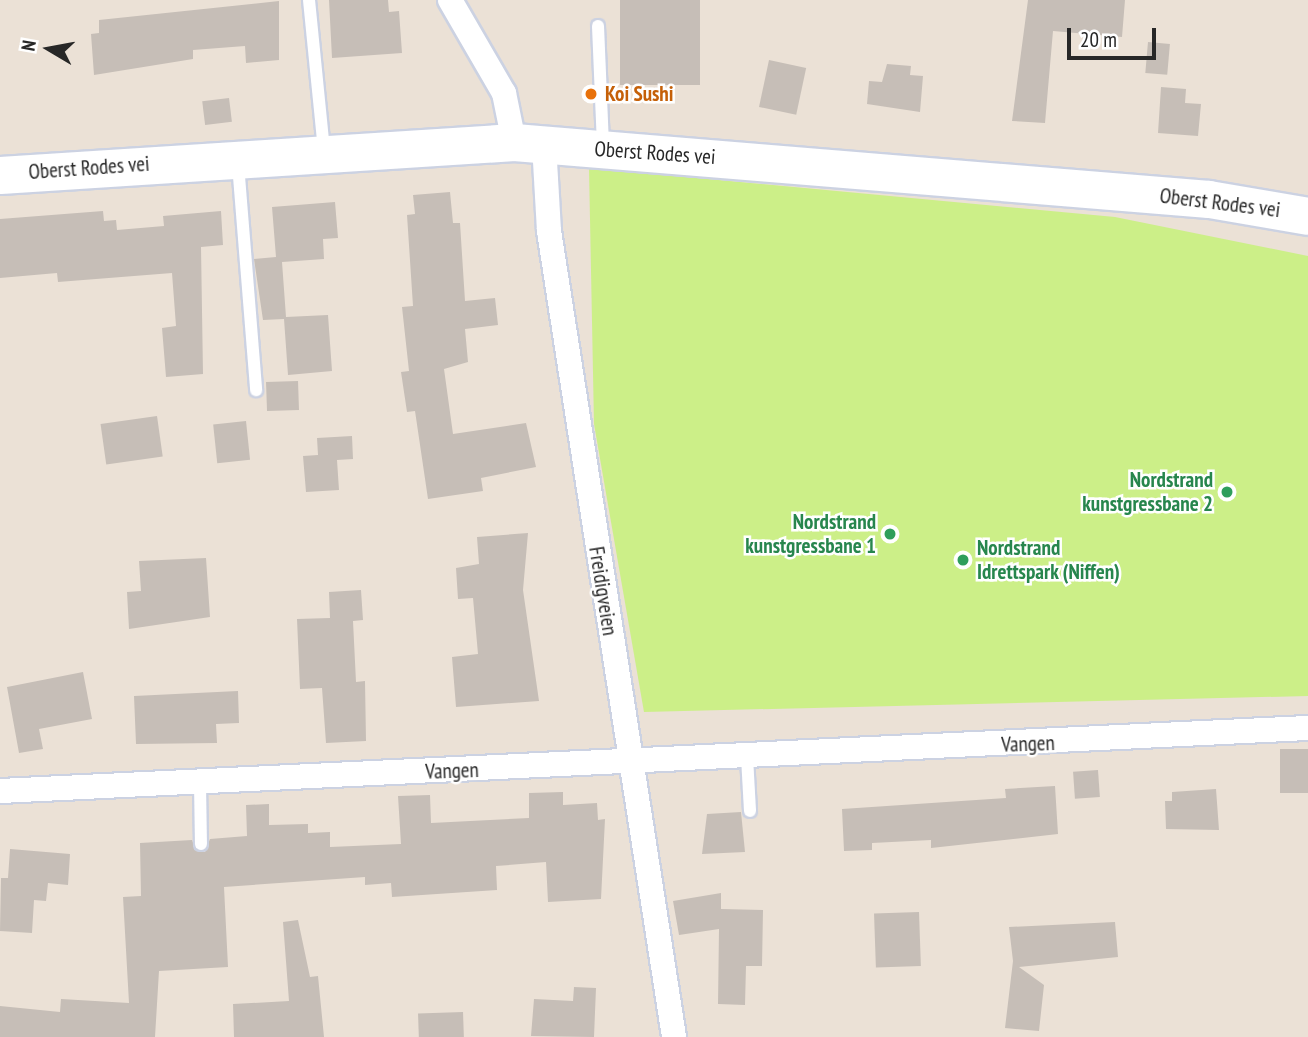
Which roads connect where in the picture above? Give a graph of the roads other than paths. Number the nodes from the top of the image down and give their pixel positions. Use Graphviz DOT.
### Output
graph roads {
  1 [pos="309,0"];
  2 [pos="450,0"];
  3 [pos="598,26"];
  4 [pos="529,143"];
  5 [pos="324,149"];
  6 [pos="603,149"];
  7 [pos="237,156"];
  8 [pos="0,175"];
  9 [pos="1308,216"];
  10 [pos="256,390"];
  11 [pos="1308,728"];
  12 [pos="747,757"];
  13 [pos="629,763"];
  14 [pos="200,783"];
  15 [pos="0,792"];
  16 [pos="750,811"];
  17 [pos="201,844"];
  18 [pos="674,1037"];
  1 -- 5 [label="lane"];
  2 -- 4 [label="street, Freidigveien"];
  3 -- 6 [label="lane"];
  4 -- 5 [label="street, Oberst Rodes vei"];
  4 -- 6 [label="street, Oberst Rodes vei"];
  4 -- 13 [label="street, Freidigveien"];
  5 -- 7 [label="street, Oberst Rodes vei"];
  6 -- 9 [label="street, Oberst Rodes vei"];
  7 -- 8 [label="street, Oberst Rodes vei"];
  7 -- 10 [label="lane"];
  11 -- 12 [label="street, Vangen"];
  12 -- 13 [label="street, Vangen"];
  12 -- 16 [label="lane"];
  13 -- 14 [label="street, Vangen"];
  13 -- 18 [label="street, Freidigveien"];
  14 -- 15 [label="street, Vangen"];
  14 -- 17 [label="lane"];
}
